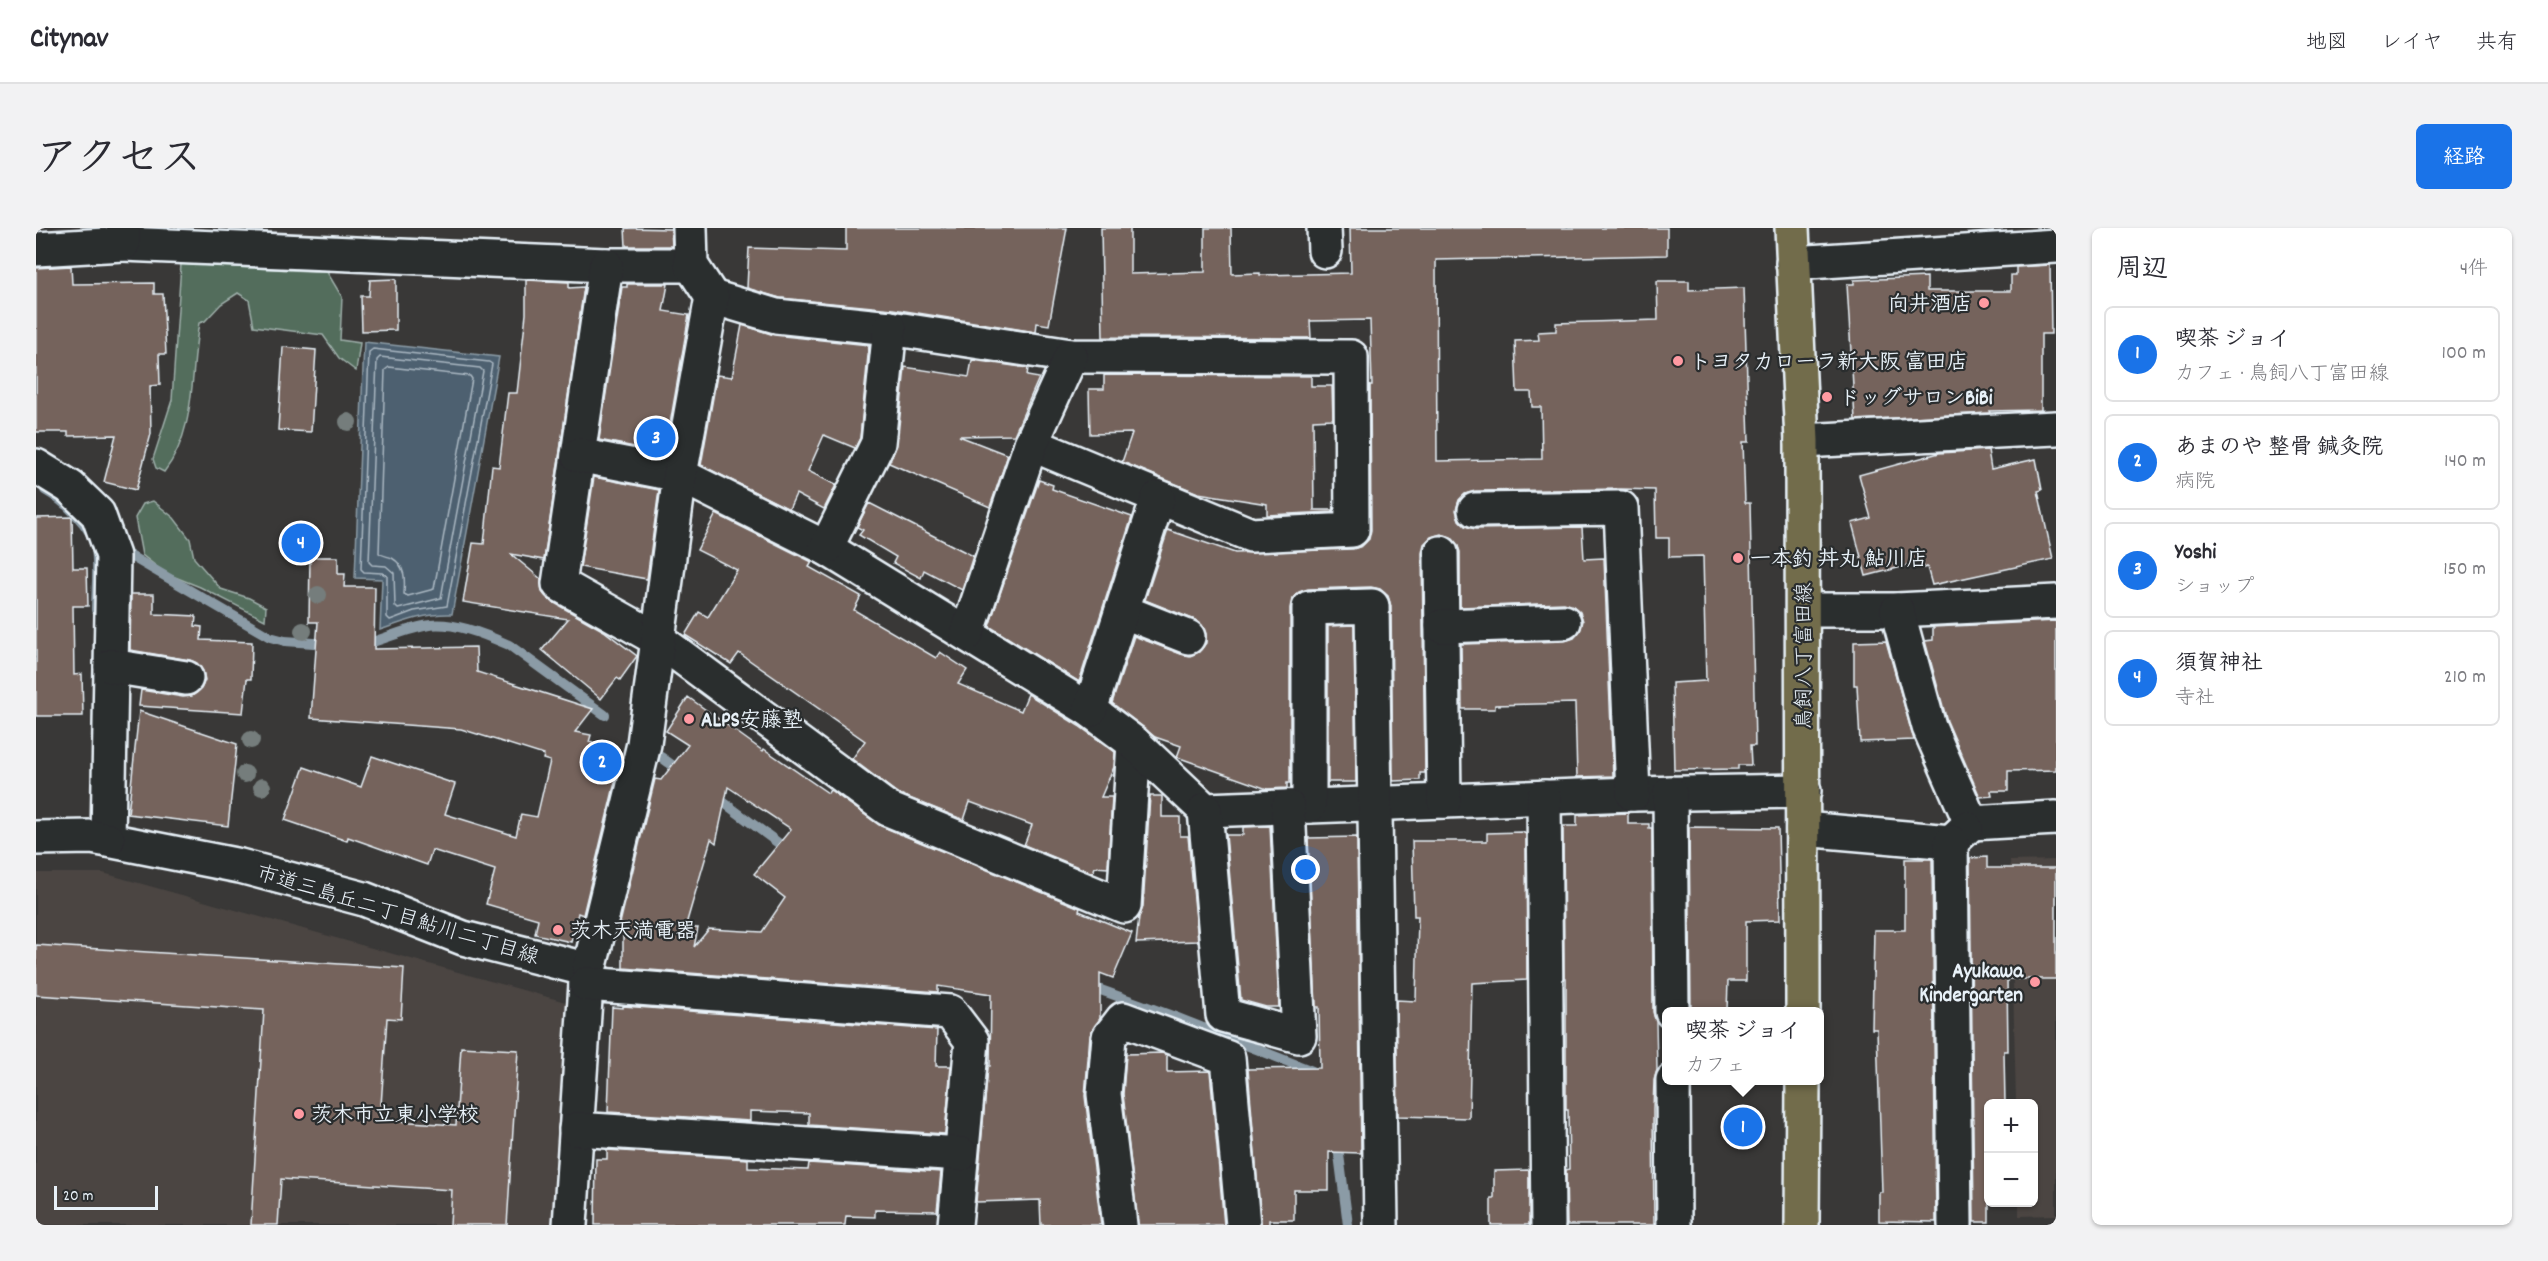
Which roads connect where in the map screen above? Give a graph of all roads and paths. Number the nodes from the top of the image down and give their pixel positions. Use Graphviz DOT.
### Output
graph roads {
  1 [pos="690,228"];
  2 [pos="1792,228"];
  3 [pos="123,236"];
  4 [pos="2017,238"];
  5 [pos="2056,246"];
  6 [pos="36,249"];
  7 [pos="1793,263"];
  8 [pos="606,265"];
  9 [pos="691,266"];
  10 [pos="712,297"];
  11 [pos="890,328"];
  12 [pos="1071,356"];
  13 [pos="2056,428"];
  14 [pos="1802,441"];
  15 [pos="1031,444"];
  16 [pos="578,455"];
  17 [pos="36,465"];
  18 [pos="680,474"];
  19 [pos="1158,498"];
  20 [pos="1475,510"];
  21 [pos="826,548"];
  22 [pos="1441,553"];
  23 [pos="2056,602"];
  24 [pos="1803,610"];
  25 [pos="1897,610"];
  26 [pos="1122,611"];
  27 [pos="1564,622"];
  28 [pos="1442,626"];
  29 [pos="967,634"];
  30 [pos="1188,637"];
  31 [pos="659,640"];
  32 [pos="111,666"];
  33 [pos="186,678"];
  34 [pos="1090,711"];
  35 [pos="1134,743"];
  36 [pos="1804,791"];
  37 [pos="1671,793"];
  38 [pos="1633,794"];
  39 [pos="1544,797"];
  40 [pos="1444,801"];
  41 [pos="1376,804"];
  42 [pos="1298,806"];
  43 [pos="1205,810"];
  44 [pos="2056,818"];
  45 [pos="1803,829"];
  46 [pos="1961,832"];
  47 [pos="36,838"];
  48 [pos="108,840"];
  49 [pos="587,977"];
  50 [pos="1672,1007"];
  51 [pos="1803,1007"];
  52 [pos="1673,1085"];
  53 [pos="1803,1085"];
  54 [pos="576,1129"];
  55 [pos="961,1154"];
  56 [pos="570,1225"];
  57 [pos="954,1225"];
  58 [pos="1120,1225"];
  59 [pos="1243,1225"];
  60 [pos="1381,1225"];
  61 [pos="1548,1225"];
  62 [pos="1674,1225"];
  63 [pos="1802,1225"];
  64 [pos="1955,1225"];
  1 -- 9 [label="street"];
  2 -- 7 [label="main road, 鳥飼八丁富田線"];
  3 -- 6 [label="street"];
  3 -- 8 [label="street"];
  4 -- 5 [label="street"];
  4 -- 7 [label="street"];
  7 -- 14 [label="main road, 鳥飼八丁富田線"];
  8 -- 9 [label="street"];
  8 -- 16 [label="street"];
  9 -- 10 [label="street"];
  10 -- 11 [label="street"];
  10 -- 18 [label="street"];
  11 -- 12 [label="street"];
  11 -- 21 [label="street"];
  12 -- 15 [label="street"];
  12 -- 19 [label="street"];
  13 -- 14 [label="street"];
  14 -- 24 [label="main road, 鳥飼八丁富田線"];
  15 -- 19 [label="street"];
  15 -- 29 [label="street"];
  16 -- 18 [label="street"];
  16 -- 31 [label="street"];
  17 -- 32 [label="street"];
  18 -- 21 [label="street"];
  18 -- 31 [label="street"];
  19 -- 26 [label="street"];
  20 -- 38 [label="street"];
  21 -- 29 [label="street"];
  22 -- 28 [label="street"];
  23 -- 25 [label="street"];
  24 -- 25 [label="street"];
  24 -- 36 [label="main road, 鳥飼八丁富田線"];
  25 -- 46 [label="street"];
  26 -- 30 [label="street"];
  26 -- 34 [label="street"];
  27 -- 28 [label="street"];
  28 -- 40 [label="street"];
  29 -- 34 [label="street"];
  31 -- 35 [label="street"];
  31 -- 49 [label="street"];
  32 -- 33 [label="street"];
  32 -- 48 [label="street"];
  34 -- 35 [label="street"];
  35 -- 43 [label="street"];
  36 -- 37 [label="street"];
  36 -- 45 [label="main road, 鳥飼八丁富田線"];
  37 -- 38 [label="street"];
  37 -- 50 [label="street"];
  38 -- 39 [label="street"];
  39 -- 40 [label="street"];
  39 -- 61 [label="street"];
  40 -- 41 [label="street"];
  41 -- 42 [label="street"];
  41 -- 42 [label="street"];
  41 -- 60 [label="street"];
  42 -- 43 [label="street"];
  42 -- 43 [label="street"];
  44 -- 46 [label="street"];
  45 -- 46 [label="street"];
  45 -- 51 [label="main road, 鳥飼八丁富田線"];
  46 -- 64 [label="street"];
  47 -- 48 [label="street, 市道三島丘二丁目鮎川二丁目線"];
  48 -- 49 [label="street, 市道三島丘二丁目鮎川二丁目線"];
  49 -- 54 [label="street"];
  49 -- 55 [label="street, 市道三島丘二丁目鮎川二丁目線"];
  52 -- 62 [label="street"];
  53 -- 63 [label="main road"];
  54 -- 55 [label="street"];
  54 -- 56 [label="street"];
  55 -- 57 [label="street, 市道三島丘二丁目鮎川二丁目線"];
  58 -- 59 [label="street"];
}
